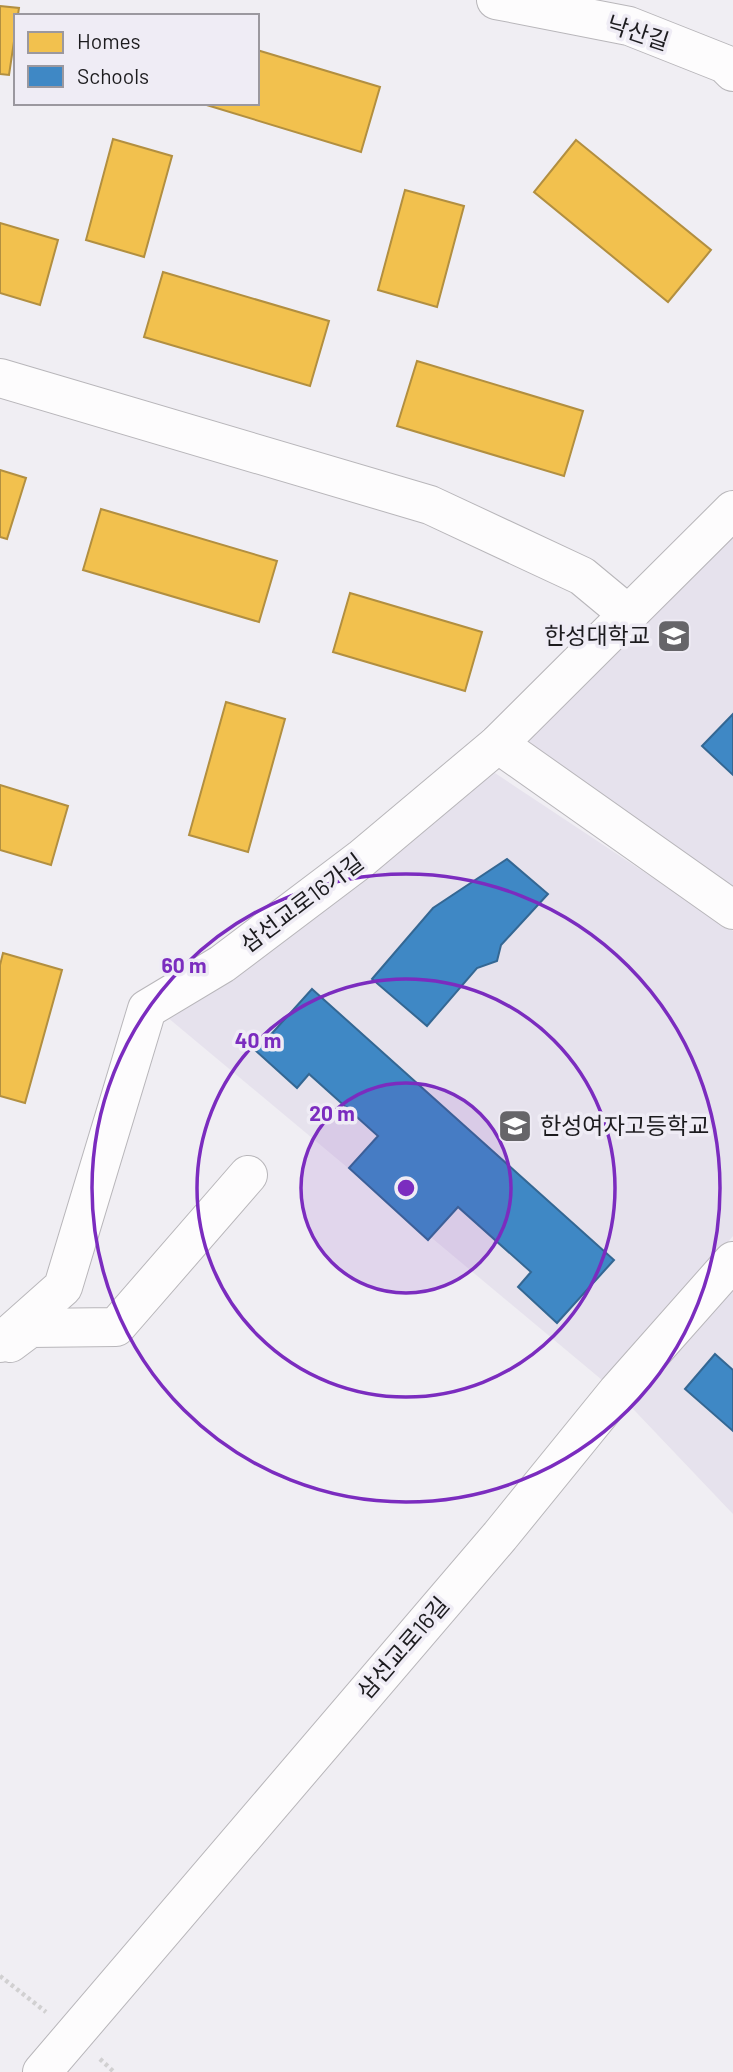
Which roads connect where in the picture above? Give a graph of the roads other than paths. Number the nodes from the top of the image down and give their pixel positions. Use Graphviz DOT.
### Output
graph roads {
  1 [pos="496,0"];
  2 [pos="733,72"];
  3 [pos="0,378"];
  4 [pos="733,510"];
  5 [pos="629,615"];
  6 [pos="498,744"];
  7 [pos="733,910"];
  8 [pos="248,1175"];
  9 [pos="733,1261"];
  10 [pos="63,1287"];
  11 [pos="116,1327"];
  12 [pos="0,1343"];
  13 [pos="0,1350"];
  14 [pos="42,2072"];
  1 -- 2 [label="street, 낙산길"];
  3 -- 5 [label="street"];
  4 -- 5 [label="street, 삼선교로16가길"];
  5 -- 6 [label="street, 삼선교로16가길"];
  6 -- 7 [label="street"];
  6 -- 10 [label="street, 삼선교로16가길"];
  8 -- 11 [label="street"];
  9 -- 14 [label="street, 삼선교로16길"];
  10 -- 11 [label="street"];
  10 -- 12 [label="street"];
  11 -- 13 [label="street"];
}
